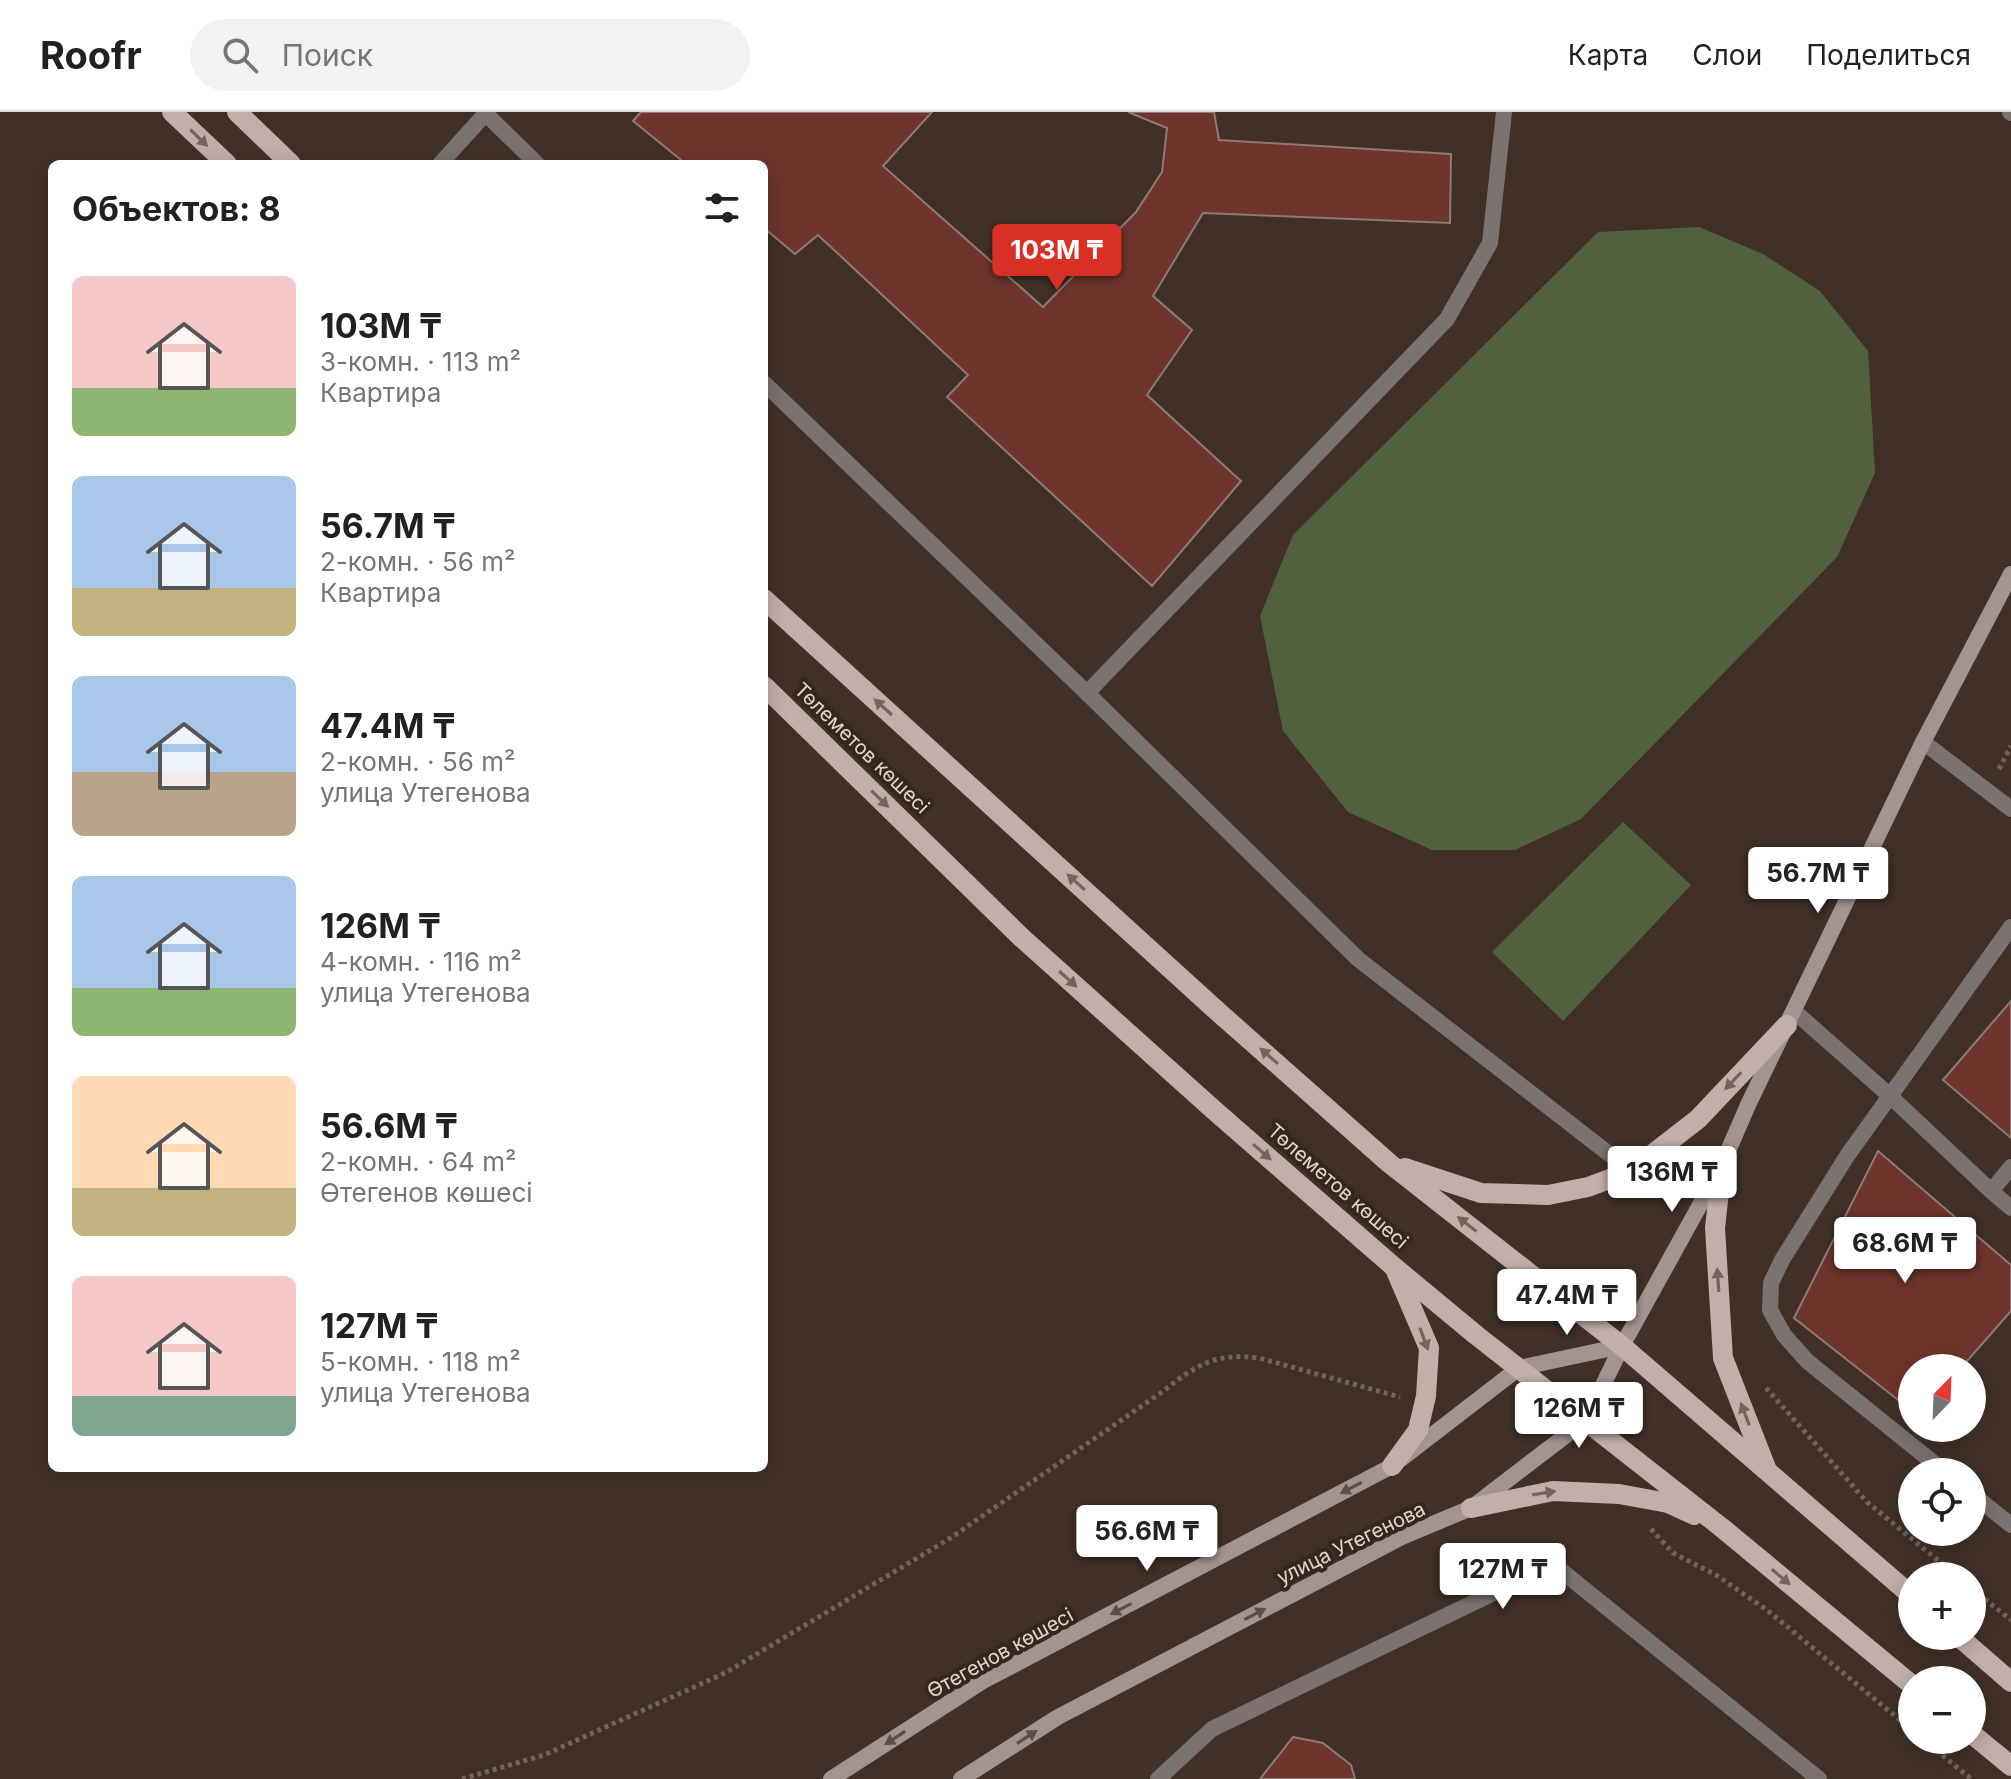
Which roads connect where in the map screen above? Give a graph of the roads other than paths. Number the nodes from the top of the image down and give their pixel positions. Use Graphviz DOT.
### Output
graph roads {
  1 [pos="172,112"];
  2 [pos="237,112"];
  3 [pos="1504,112"];
  4 [pos="486,113"];
  5 [pos="223,160"];
  6 [pos="287,160"];
  7 [pos="444,160"];
  8 [pos="533,160"];
  9 [pos="768,387"];
  10 [pos="2011,574"];
  11 [pos="768,603"];
  12 [pos="768,690"];
  13 [pos="1087,693"];
  14 [pos="1923,742"];
  15 [pos="2011,809"];
  16 [pos="2011,927"];
  17 [pos="1790,1018"];
  18 [pos="1889,1095"];
  19 [pos="1389,1163"];
  20 [pos="1722,1165"];
  21 [pos="2011,1167"];
  22 [pos="1631,1171"];
  23 [pos="1991,1191"];
  24 [pos="2011,1208"];
  25 [pos="1394,1267"];
  26 [pos="1622,1346"];
  27 [pos="1519,1368"];
  28 [pos="1586,1420"];
  29 [pos="1928,1458"];
  30 [pos="1392,1466"];
  31 [pos="1767,1471"];
  32 [pos="1986,1505"];
  33 [pos="1471,1508"];
  34 [pos="2011,1525"];
  35 [pos="1721,1527"];
  36 [pos="1898,1584"];
  37 [pos="1974,1650"];
  38 [pos="1898,1673"];
  39 [pos="2011,1682"];
  40 [pos="1986,1745"];
  41 [pos="2011,1766"];
  42 [pos="831,1779"];
  43 [pos="961,1779"];
  44 [pos="1158,1779"];
  45 [pos="1819,1779"];
  1 -- 5 [label="main road, one-way"];
  2 -- 6 [label="main road"];
  3 -- 13 [label="street"];
  4 -- 7 [label="street"];
  4 -- 8 [label="street"];
  9 -- 13 [label="street"];
  10 -- 14 [label="main road, улица Утегенова"];
  19 -- 11 [label="main road, Төлеметов көшесі, one-way"];
  12 -- 25 [label="main road, Төлеметов көшесі, one-way"];
  13 -- 22 [label="street"];
  14 -- 15 [label="street"];
  14 -- 17 [label="main road, улица Утегенова"];
  16 -- 18 [label="street"];
  17 -- 18 [label="street"];
  17 -- 20 [label="main road, улица Утегенова"];
  17 -- 22 [label="main road, one-way"];
  18 -- 23 [label="street"];
  18 -- 29 [label="street"];
  19 -- 22 [label="main road"];
  26 -- 19 [label="main road, Төлеметов көшесі, one-way"];
  20 -- 26 [label="main road, улица Утегенова"];
  31 -- 20 [label="main road, one-way"];
  21 -- 23 [label="street"];
  23 -- 24 [label="street"];
  25 -- 27 [label="main road, Төлеметов көшесі"];
  25 -- 30 [label="main road, one-way"];
  26 -- 27 [label="main road"];
  26 -- 28 [label="main road, улица Утегенова"];
  26 -- 31 [label="main road, Төлеметов көшесі"];
  27 -- 28 [label="main road, Төлеметов көшесі"];
  27 -- 30 [label="main road, Өтегенов көшесі"];
  28 -- 33 [label="main road, улица Утегенова"];
  28 -- 35 [label="main road, Төлеметов көшесі"];
  30 -- 42 [label="main road, Өтегенов көшесі, one-way"];
  31 -- 36 [label="main road, Төлеметов көшесі"];
  32 -- 34 [label="street"];
  33 -- 35 [label="main road, one-way"];
  43 -- 33 [label="main road, улица Утегенова, one-way"];
  35 -- 38 [label="main road, Төлеметов көшесі, one-way"];
  37 -- 39 [label="main road"];
  40 -- 41 [label="main road"];
  44 -- 45 [label="street"];
}
